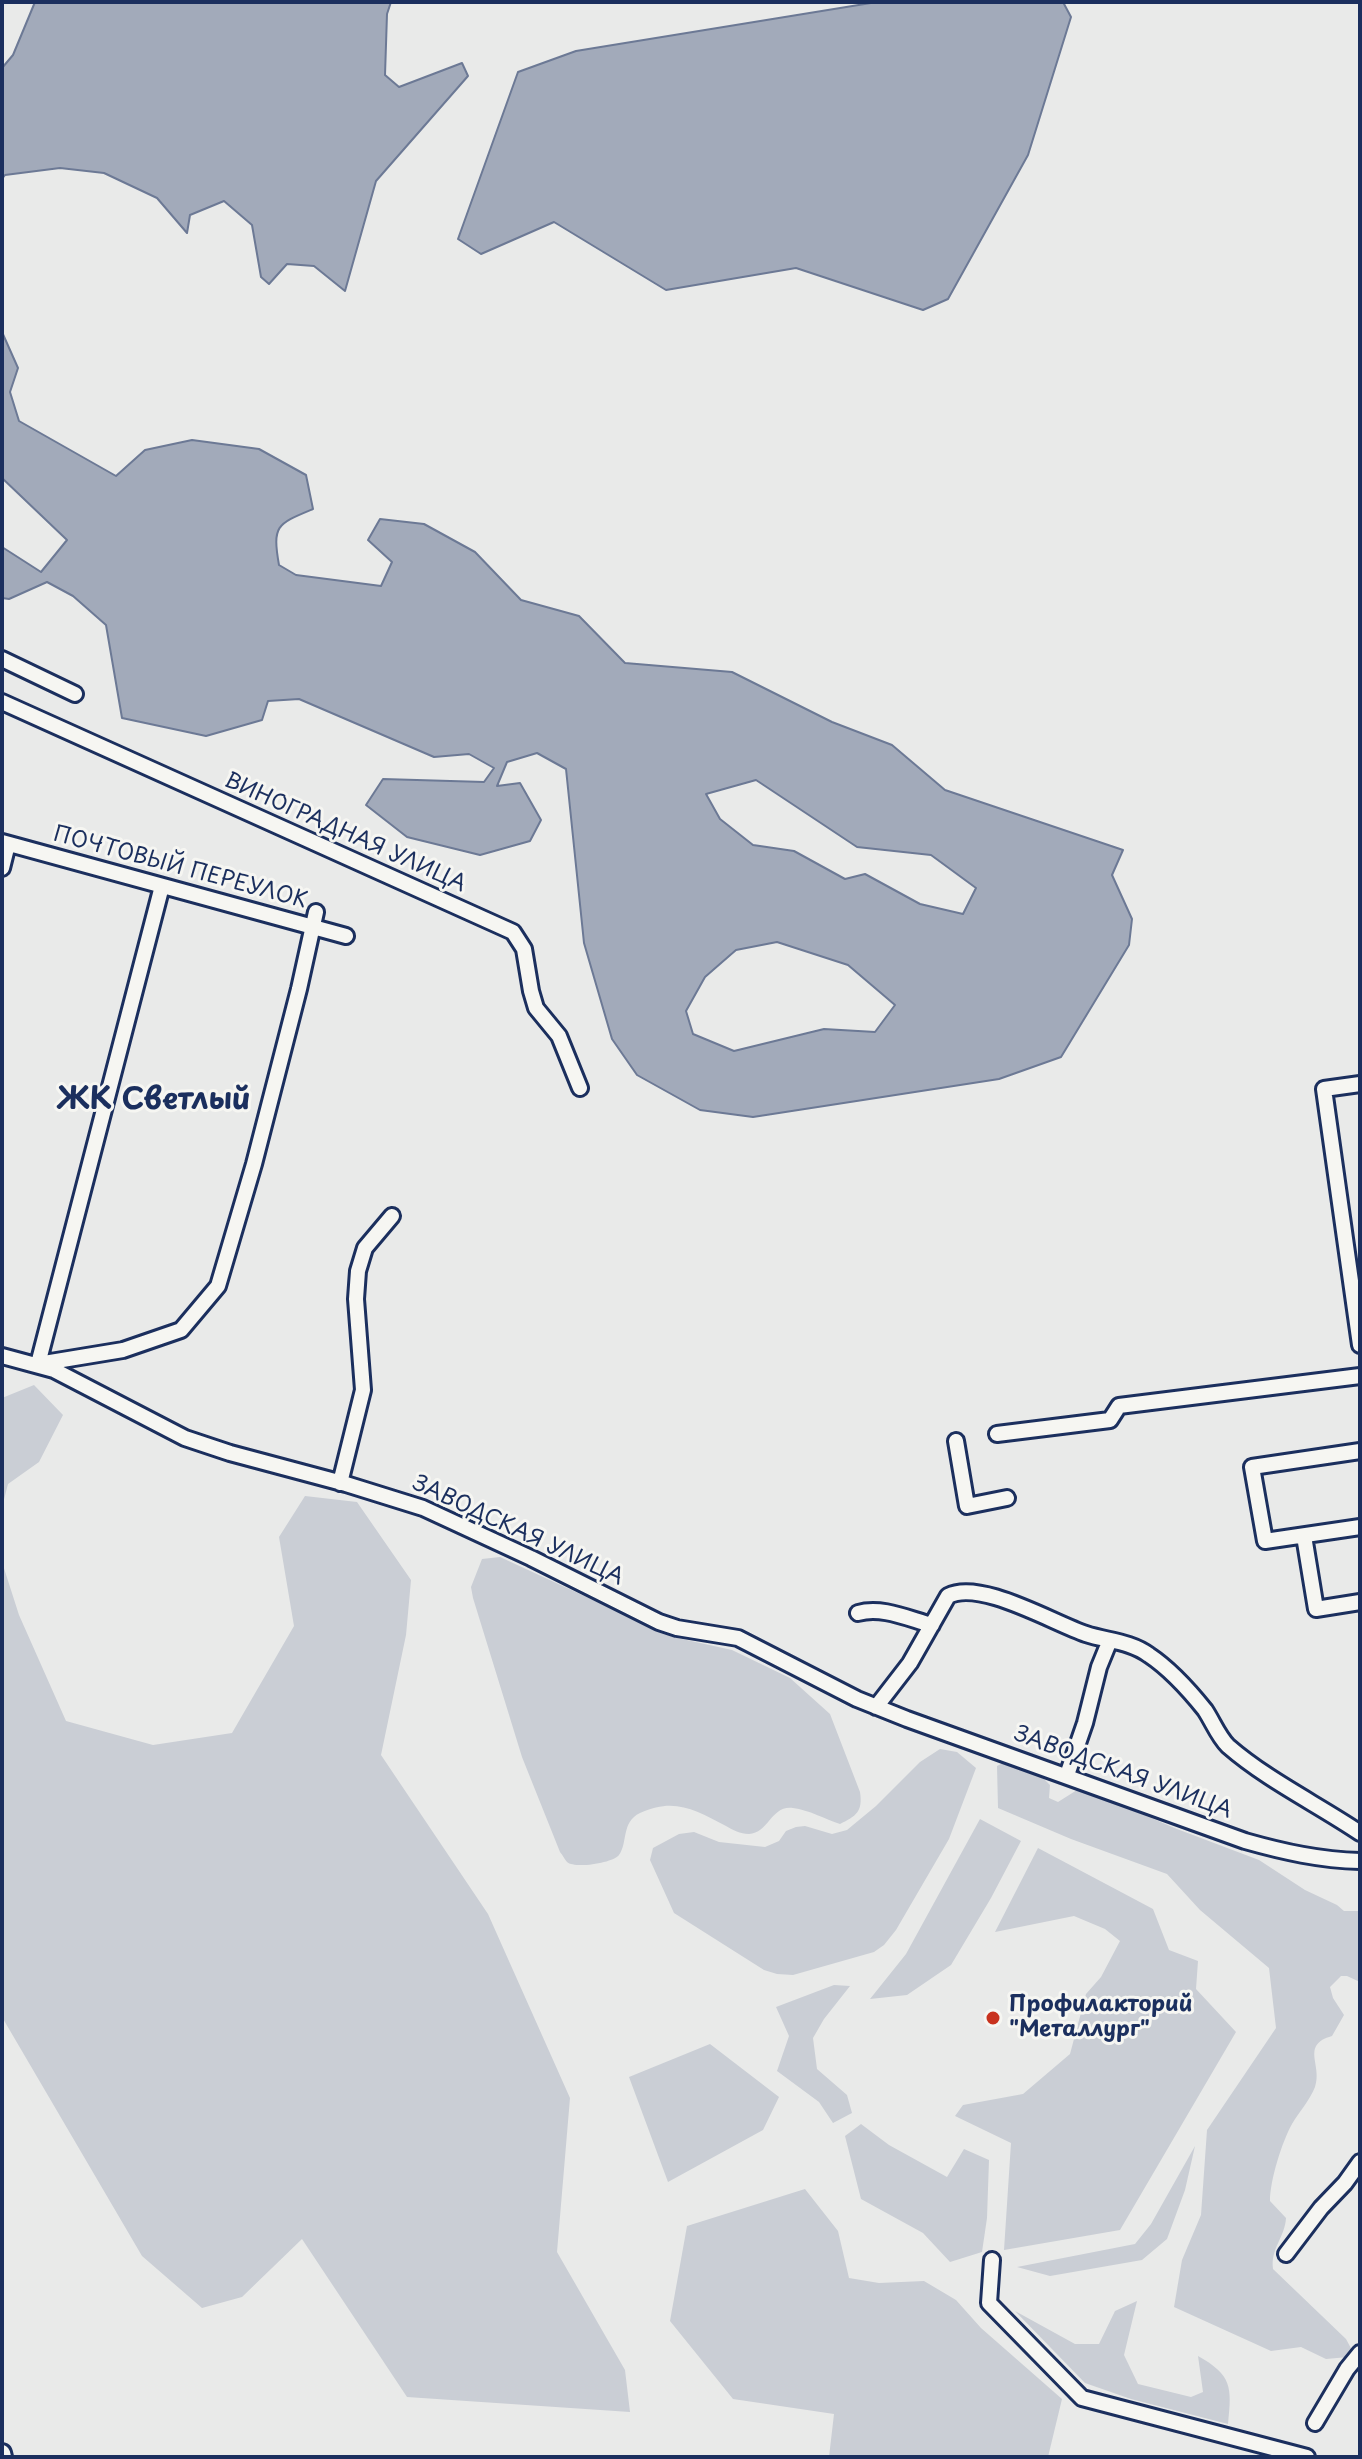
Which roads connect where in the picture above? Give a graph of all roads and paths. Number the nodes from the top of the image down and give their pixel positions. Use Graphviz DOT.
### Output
graph roads {
  1 [pos="2,659"];
  2 [pos="75,694"];
  3 [pos="2,702"];
  4 [pos="5,843"];
  5 [pos="2,868"];
  6 [pos="162,886"];
  7 [pos="314,919"];
  8 [pos="346,936"];
  9 [pos="1360,1084"];
  10 [pos="580,1088"];
  11 [pos="392,1216"];
  12 [pos="1360,1345"];
  13 [pos="2,1356"];
  14 [pos="38,1364"];
  15 [pos="1360,1376"];
  16 [pos="997,1434"];
  17 [pos="956,1441"];
  18 [pos="1360,1451"];
  19 [pos="340,1483"];
  20 [pos="1007,1498"];
  21 [pos="1360,1527"];
  22 [pos="1304,1536"];
  23 [pos="1360,1602"];
  24 [pos="858,1613"];
  25 [pos="932,1625"];
  26 [pos="1110,1640"];
  27 [pos="876,1707"];
  28 [pos="1067,1775"];
  29 [pos="1360,1833"];
  30 [pos="1360,1861"];
  31 [pos="1360,2162"];
  32 [pos="1286,2254"];
  33 [pos="992,2260"];
  34 [pos="1360,2353"];
  35 [pos="1315,2423"];
  36 [pos="1307,2457"];
  1 -- 2 [label="street"];
  3 -- 10 [label="street, ВИНОГРАДНАЯ УЛИЦА"];
  4 -- 5 [label="street"];
  4 -- 6 [label="street, ПОЧТОВЫЙ ПЕРЕУЛОК"];
  6 -- 7 [label="street, ПОЧТОВЫЙ ПЕРЕУЛОК"];
  6 -- 14 [label="street"];
  7 -- 8 [label="street, ПОЧТОВЫЙ ПЕРЕУЛОК"];
  7 -- 14 [label="street"];
  9 -- 12 [label="street"];
  11 -- 19 [label="street"];
  13 -- 14 [label="street, ЗАВОДСКАЯ УЛИЦА"];
  14 -- 19 [label="street, ЗАВОДСКАЯ УЛИЦА"];
  15 -- 16 [label="street"];
  17 -- 20 [label="street"];
  18 -- 22 [label="street"];
  19 -- 27 [label="street, ЗАВОДСКАЯ УЛИЦА"];
  21 -- 22 [label="street"];
  22 -- 23 [label="street"];
  24 -- 25 [label="street"];
  25 -- 26 [label="street"];
  25 -- 27 [label="street"];
  26 -- 28 [label="street"];
  26 -- 29 [label="street"];
  27 -- 28 [label="street, ЗАВОДСКАЯ УЛИЦА"];
  28 -- 30 [label="street, ЗАВОДСКАЯ УЛИЦА"];
  31 -- 32 [label="street"];
  33 -- 36 [label="street"];
  34 -- 35 [label="street"];
}
